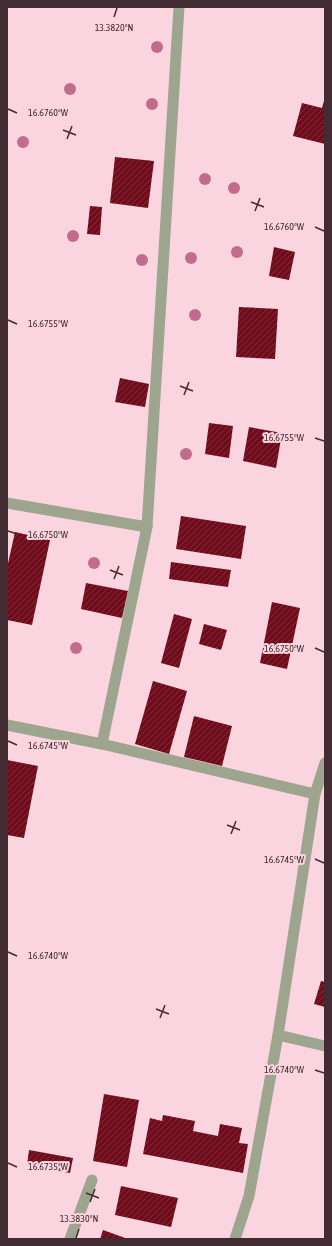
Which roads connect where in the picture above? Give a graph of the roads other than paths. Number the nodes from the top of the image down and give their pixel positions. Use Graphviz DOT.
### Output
graph roads {
  1 [pos="179,7"];
  2 [pos="7,503"];
  3 [pos="147,527"];
  4 [pos="7,725"];
  5 [pos="102,744"];
  6 [pos="325,763"];
  7 [pos="315,794"];
  8 [pos="278,1035"];
  9 [pos="325,1046"];
  10 [pos="92,1180"];
  11 [pos="70,1239"];
  12 [pos="235,1239"];
  1 -- 3 [label="street"];
  2 -- 3 [label="street"];
  3 -- 5 [label="street"];
  4 -- 5 [label="street"];
  5 -- 7 [label="street"];
  6 -- 7 [label="street"];
  7 -- 8 [label="street"];
  8 -- 9 [label="street"];
  8 -- 12 [label="street"];
  10 -- 11 [label="street"];
}
